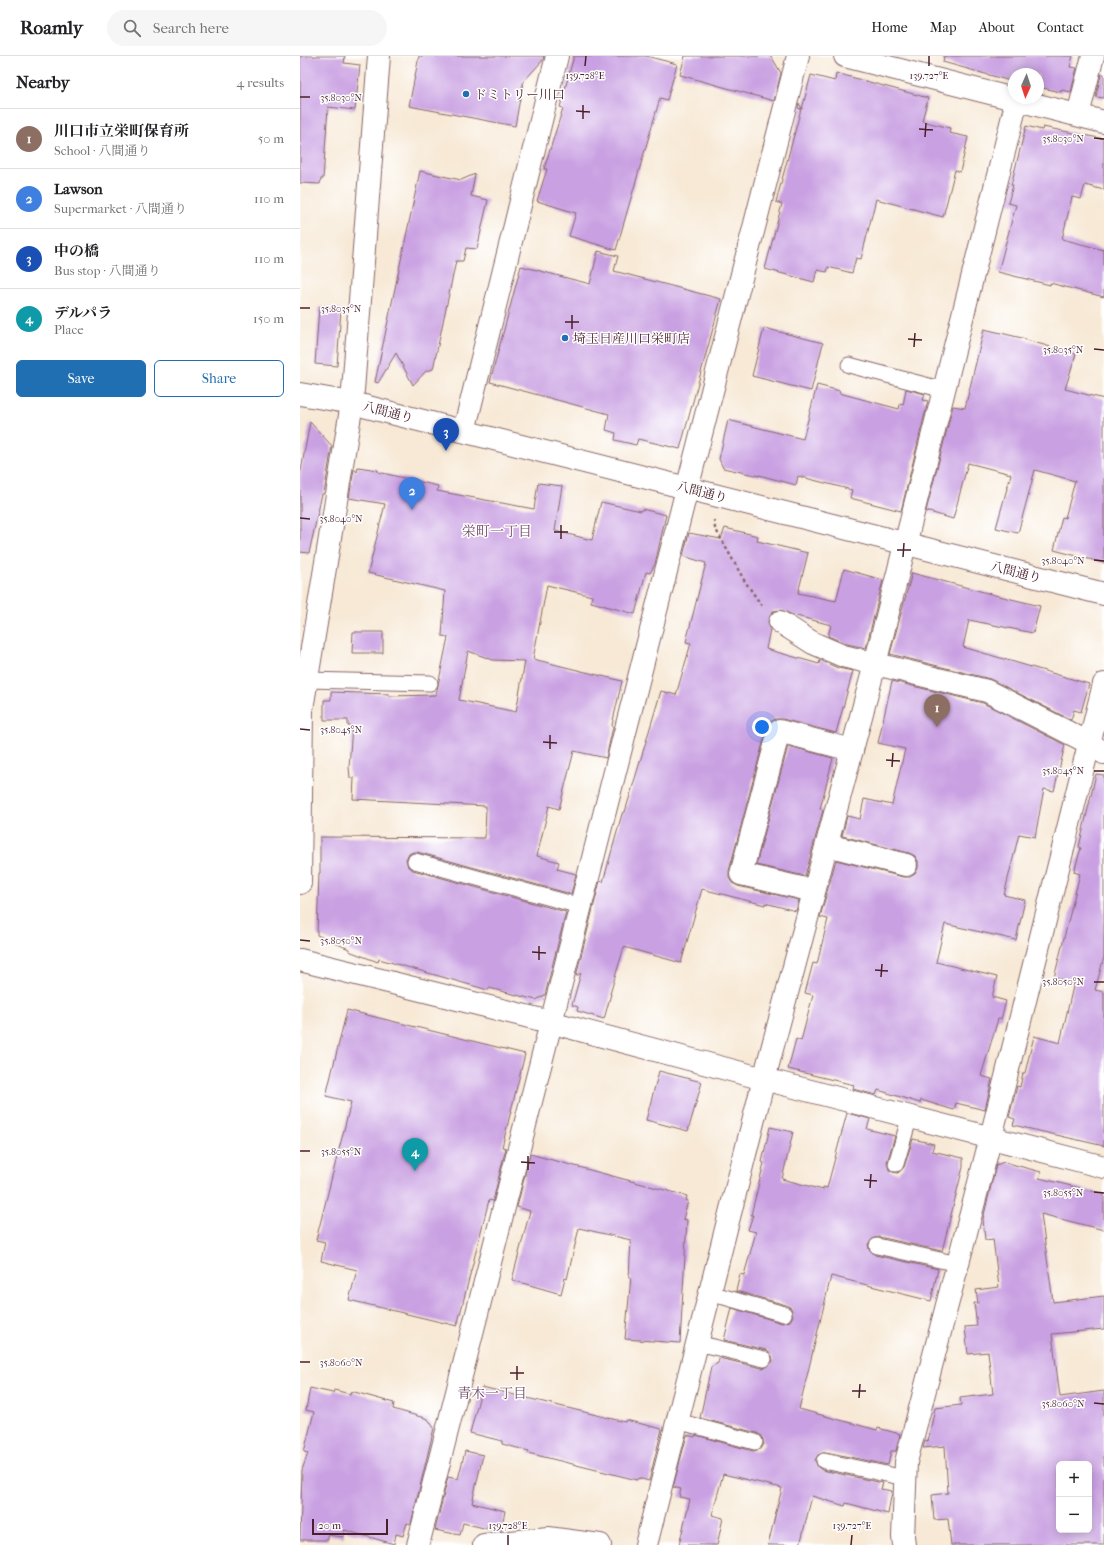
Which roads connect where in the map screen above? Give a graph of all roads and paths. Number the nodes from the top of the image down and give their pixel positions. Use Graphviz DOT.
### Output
graph roads {
  1 [pos="379,56"];
  2 [pos="557,56"];
  3 [pos="798,56"];
  4 [pos="845,56"];
  5 [pos="1093,56"];
  6 [pos="1008,98"];
  7 [pos="1016,104"];
  8 [pos="1033,104"];
  9 [pos="1078,115"];
  10 [pos="1104,122"];
  11 [pos="849,365"];
  12 [pos="944,390"];
  13 [pos="300,394"];
  14 [pos="352,403"];
  15 [pos="464,431"];
  16 [pos="687,488"];
  17 [pos="709,494"];
  18 [pos="904,544"];
  19 [pos="1104,594"];
  20 [pos="780,622"];
  21 [pos="875,664"];
  22 [pos="307,680"];
  23 [pos="430,683"];
  24 [pos="1104,684"];
  25 [pos="1097,748"];
  26 [pos="852,750"];
  27 [pos="827,845"];
  28 [pos="415,861"];
  29 [pos="906,865"];
  30 [pos="300,883"];
  31 [pos="814,891"];
  32 [pos="580,906"];
  33 [pos="300,960"];
  34 [pos="550,1022"];
  35 [pos="764,1079"];
  36 [pos="910,1116"];
  37 [pos="991,1137"];
  38 [pos="896,1164"];
  39 [pos="1104,1167"];
  40 [pos="877,1246"];
  41 [pos="958,1264"];
  42 [pos="710,1293"];
  43 [pos="784,1314"];
  44 [pos="697,1343"];
  45 [pos="764,1359"];
  46 [pos="677,1421"];
  47 [pos="755,1442"];
  48 [pos="824,1461"];
  49 [pos="905,1478"];
  50 [pos="418,1545"];
  51 [pos="484,1545"];
  52 [pos="600,1545"];
  53 [pos="646,1545"];
  54 [pos="904,1545"];
  1 -- 14 [label="street"];
  2 -- 15 [label="street"];
  3 -- 16 [label="street"];
  4 -- 6 [label="street"];
  5 -- 9 [label="street"];
  7 -- 12 [label="street"];
  8 -- 9 [label="street"];
  9 -- 10 [label="street"];
  11 -- 12 [label="lane"];
  12 -- 18 [label="street"];
  13 -- 14 [label="street, 八間通り"];
  14 -- 15 [label="street, 八間通り"];
  14 -- 22 [label="street"];
  15 -- 16 [label="street, 八間通り"];
  16 -- 17 [label="street, 八間通り"];
  16 -- 32 [label="street"];
  17 -- 18 [label="street, 八間通り"];
  17 -- 20 [label="path"];
  18 -- 19 [label="street, 八間通り"];
  18 -- 21 [label="street"];
  20 -- 21 [label="street"];
  21 -- 25 [label="street"];
  21 -- 26 [label="street"];
  22 -- 23 [label="lane"];
  22 -- 30 [label="street"];
  24 -- 25 [label="street"];
  25 -- 37 [label="street"];
  26 -- 27 [label="street"];
  26 -- 31 [label="street"];
  27 -- 29 [label="street"];
  27 -- 31 [label="street"];
  28 -- 32 [label="lane"];
  31 -- 35 [label="street"];
  32 -- 34 [label="street"];
  33 -- 34 [label="street"];
  34 -- 35 [label="street"];
  34 -- 50 [label="street"];
  35 -- 36 [label="street"];
  35 -- 42 [label="street"];
  36 -- 37 [label="street"];
  36 -- 38 [label="lane"];
  37 -- 39 [label="street"];
  37 -- 41 [label="street"];
  40 -- 41 [label="lane"];
  41 -- 49 [label="street"];
  42 -- 43 [label="lane"];
  42 -- 44 [label="street"];
  44 -- 45 [label="lane"];
  44 -- 46 [label="street"];
  46 -- 47 [label="lane"];
  46 -- 53 [label="street"];
  48 -- 49 [label="lane"];
  49 -- 54 [label="street"];
  51 -- 52 [label="street"];
}
